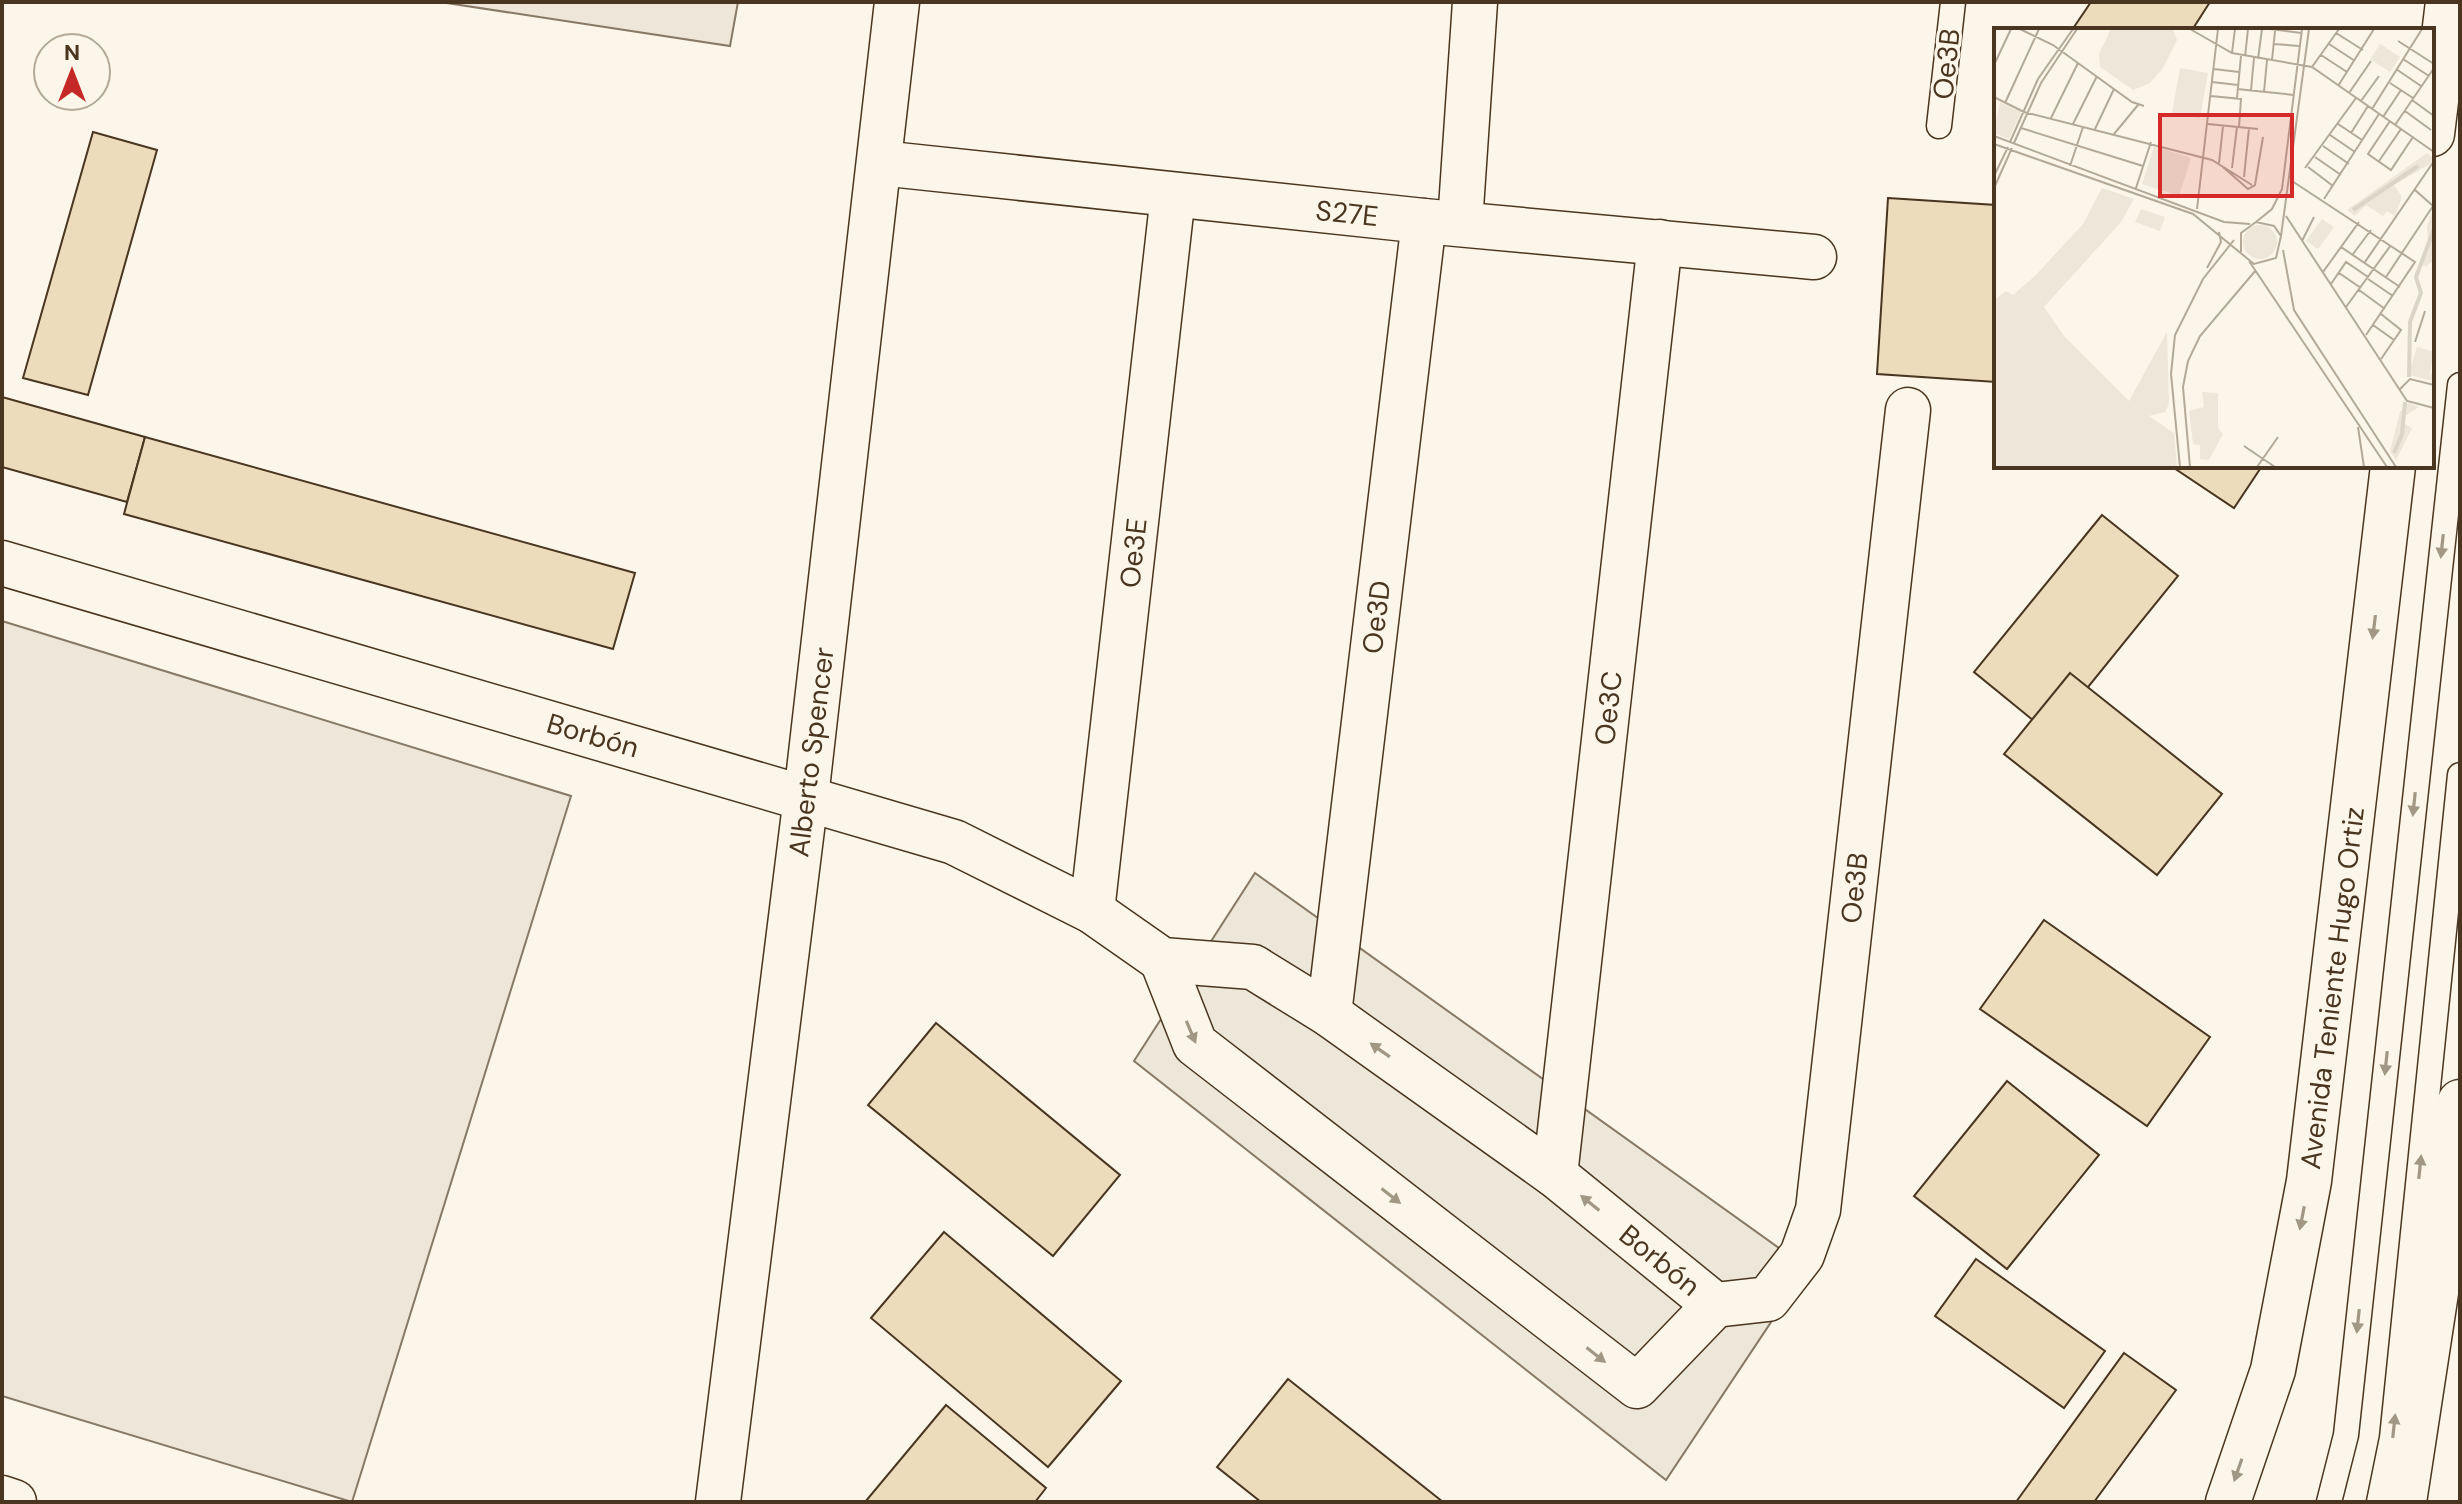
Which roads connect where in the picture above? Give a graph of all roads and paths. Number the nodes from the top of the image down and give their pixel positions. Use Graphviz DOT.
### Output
graph roads {
  1 [pos="897,2"];
  2 [pos="1475,2"];
  3 [pos="1953,2"];
  4 [pos="2448,2"];
  5 [pos="2434,118"];
  6 [pos="1939,126"];
  7 [pos="880,163"];
  8 [pos="1173,195"];
  9 [pos="1442,222"];
  10 [pos="1660,242"];
  11 [pos="1814,257"];
  12 [pos="2460,385"];
  13 [pos="1908,410"];
  14 [pos="2393,468"];
  15 [pos="2,563"];
  16 [pos="2460,775"];
  17 [pos="806,797"];
  18 [pos="1092,911"];
  19 [pos="1162,960"];
  20 [pos="1329,1014"];
  21 [pos="2460,1102"];
  22 [pos="1555,1175"];
  23 [pos="2453,1228"];
  24 [pos="1715,1305"];
  25 [pos="2,1498"];
  26 [pos="14,1502"];
  27 [pos="718,1502"];
  28 [pos="2228,1502"];
  29 [pos="2329,1502"];
  30 [pos="2379,1502"];
  31 [pos="2404,1502"];
  1 -- 7 [label="street, Alberto Spencer"];
  2 -- 9 [label="street, Oe3D"];
  3 -- 6 [label="lane, Oe3B"];
  4 -- 5 [label="street"];
  7 -- 8 [label="street, S27E"];
  7 -- 17 [label="street, Alberto Spencer"];
  8 -- 9 [label="street, S27E"];
  8 -- 18 [label="street, Oe3E"];
  9 -- 10 [label="street, S27E"];
  9 -- 20 [label="street, Oe3D"];
  10 -- 11 [label="street, S27E"];
  10 -- 22 [label="street, Oe3C"];
  12 -- 29 [label="lane, one-way"];
  13 -- 24 [label="street, Oe3B"];
  14 -- 28 [label="street, Avenida Teniente Hugo Ortiz, one-way"];
  15 -- 17 [label="street, Borbón"];
  30 -- 16 [label="lane, one-way"];
  17 -- 18 [label="street, Borbón"];
  17 -- 27 [label="street, Alberto Spencer"];
  18 -- 19 [label="street, Borbón"];
  19 -- 20 [label="street, Borbón"];
  19 -- 24 [label="street, Borbón, one-way"];
  22 -- 20 [label="street, Borbón, one-way"];
  21 -- 23 [label="street"];
  24 -- 22 [label="street, Borbón, one-way"];
  23 -- 31 [label="street"];
  25 -- 26 [label="street"];
}
